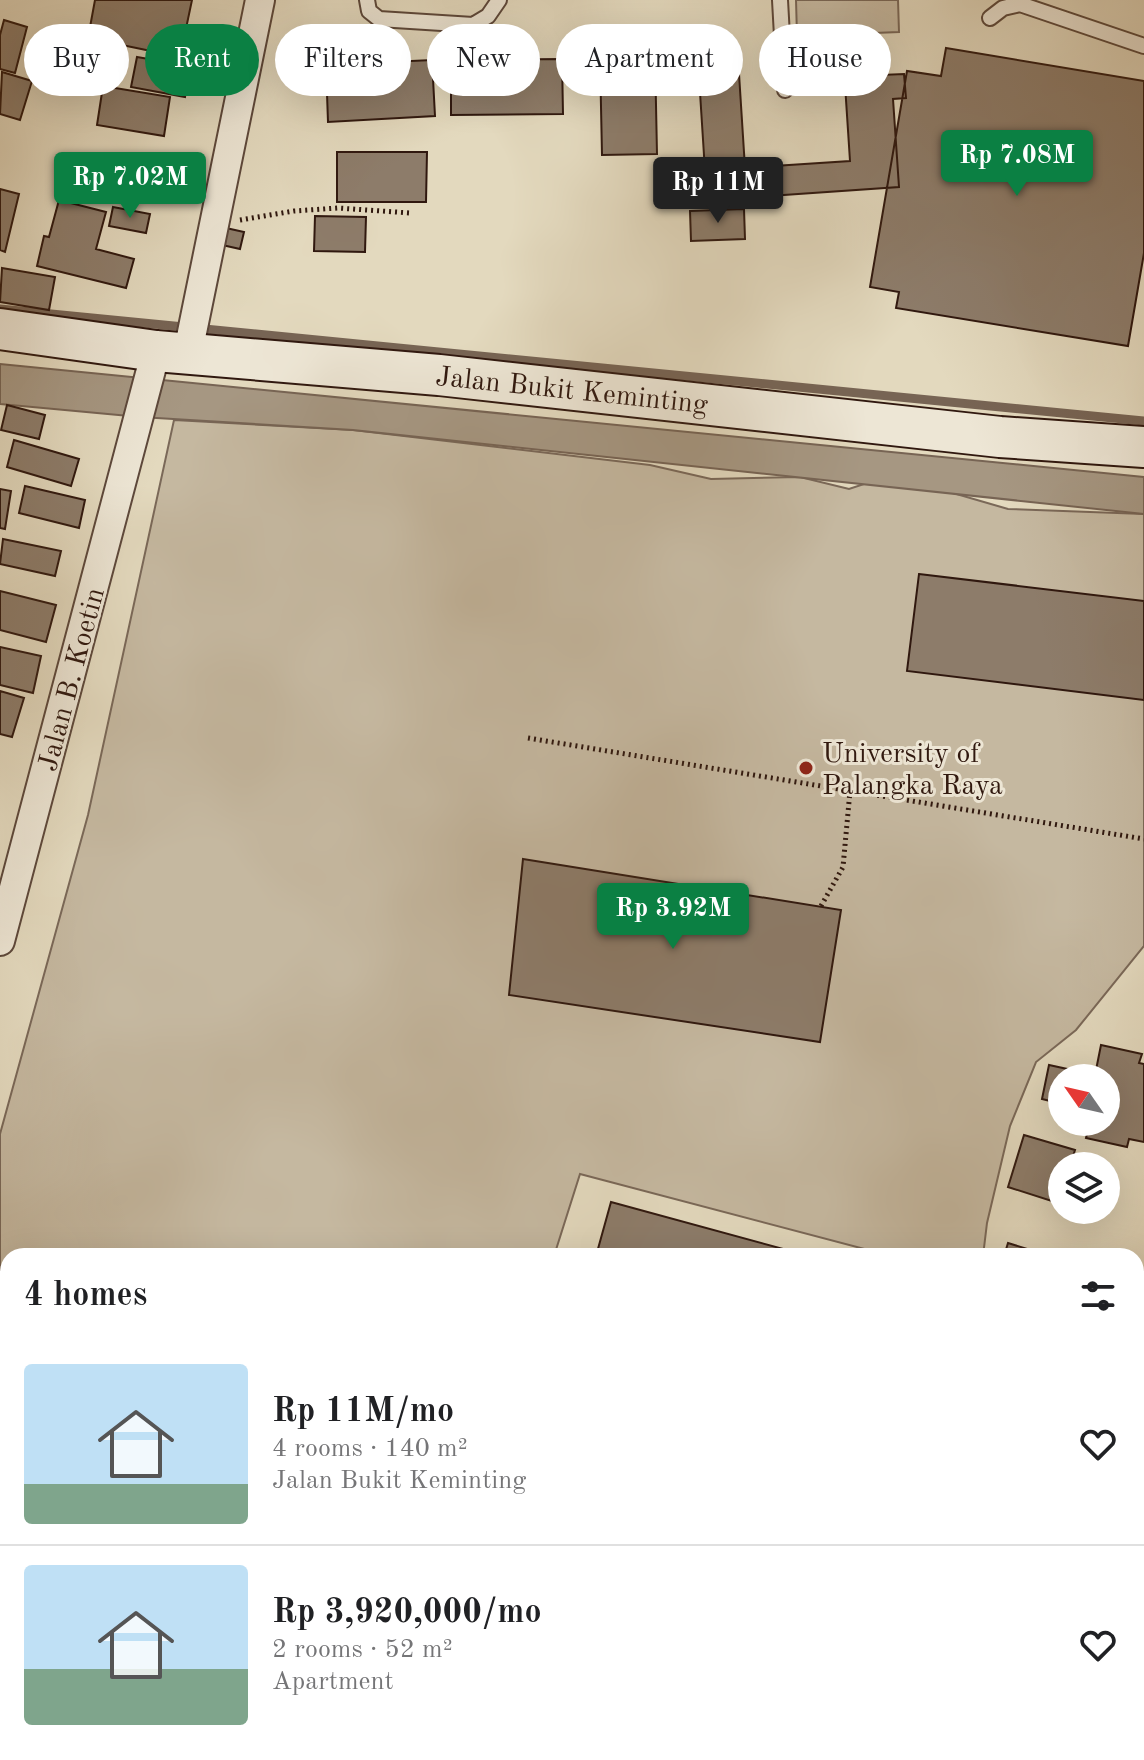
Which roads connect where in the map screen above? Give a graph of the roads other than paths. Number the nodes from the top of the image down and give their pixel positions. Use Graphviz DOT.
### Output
graph roads {
  1 [pos="260,0"];
  2 [pos="367,0"];
  3 [pos="499,0"];
  4 [pos="780,0"];
  5 [pos="990,18"];
  6 [pos="781,24"];
  7 [pos="1144,46"];
  8 [pos="1,337"];
  9 [pos="165,361"];
  10 [pos="1144,447"];
  11 [pos="0,941"];
  1 -- 9 [label="street"];
  2 -- 3 [label="lane"];
  4 -- 6 [label="lane"];
  5 -- 7 [label="lane"];
  8 -- 9 [label="main road, Jalan Bukit Keminting"];
  9 -- 10 [label="main road, Jalan Bukit Keminting"];
  9 -- 11 [label="street, Jalan B. Koetin"];
}
